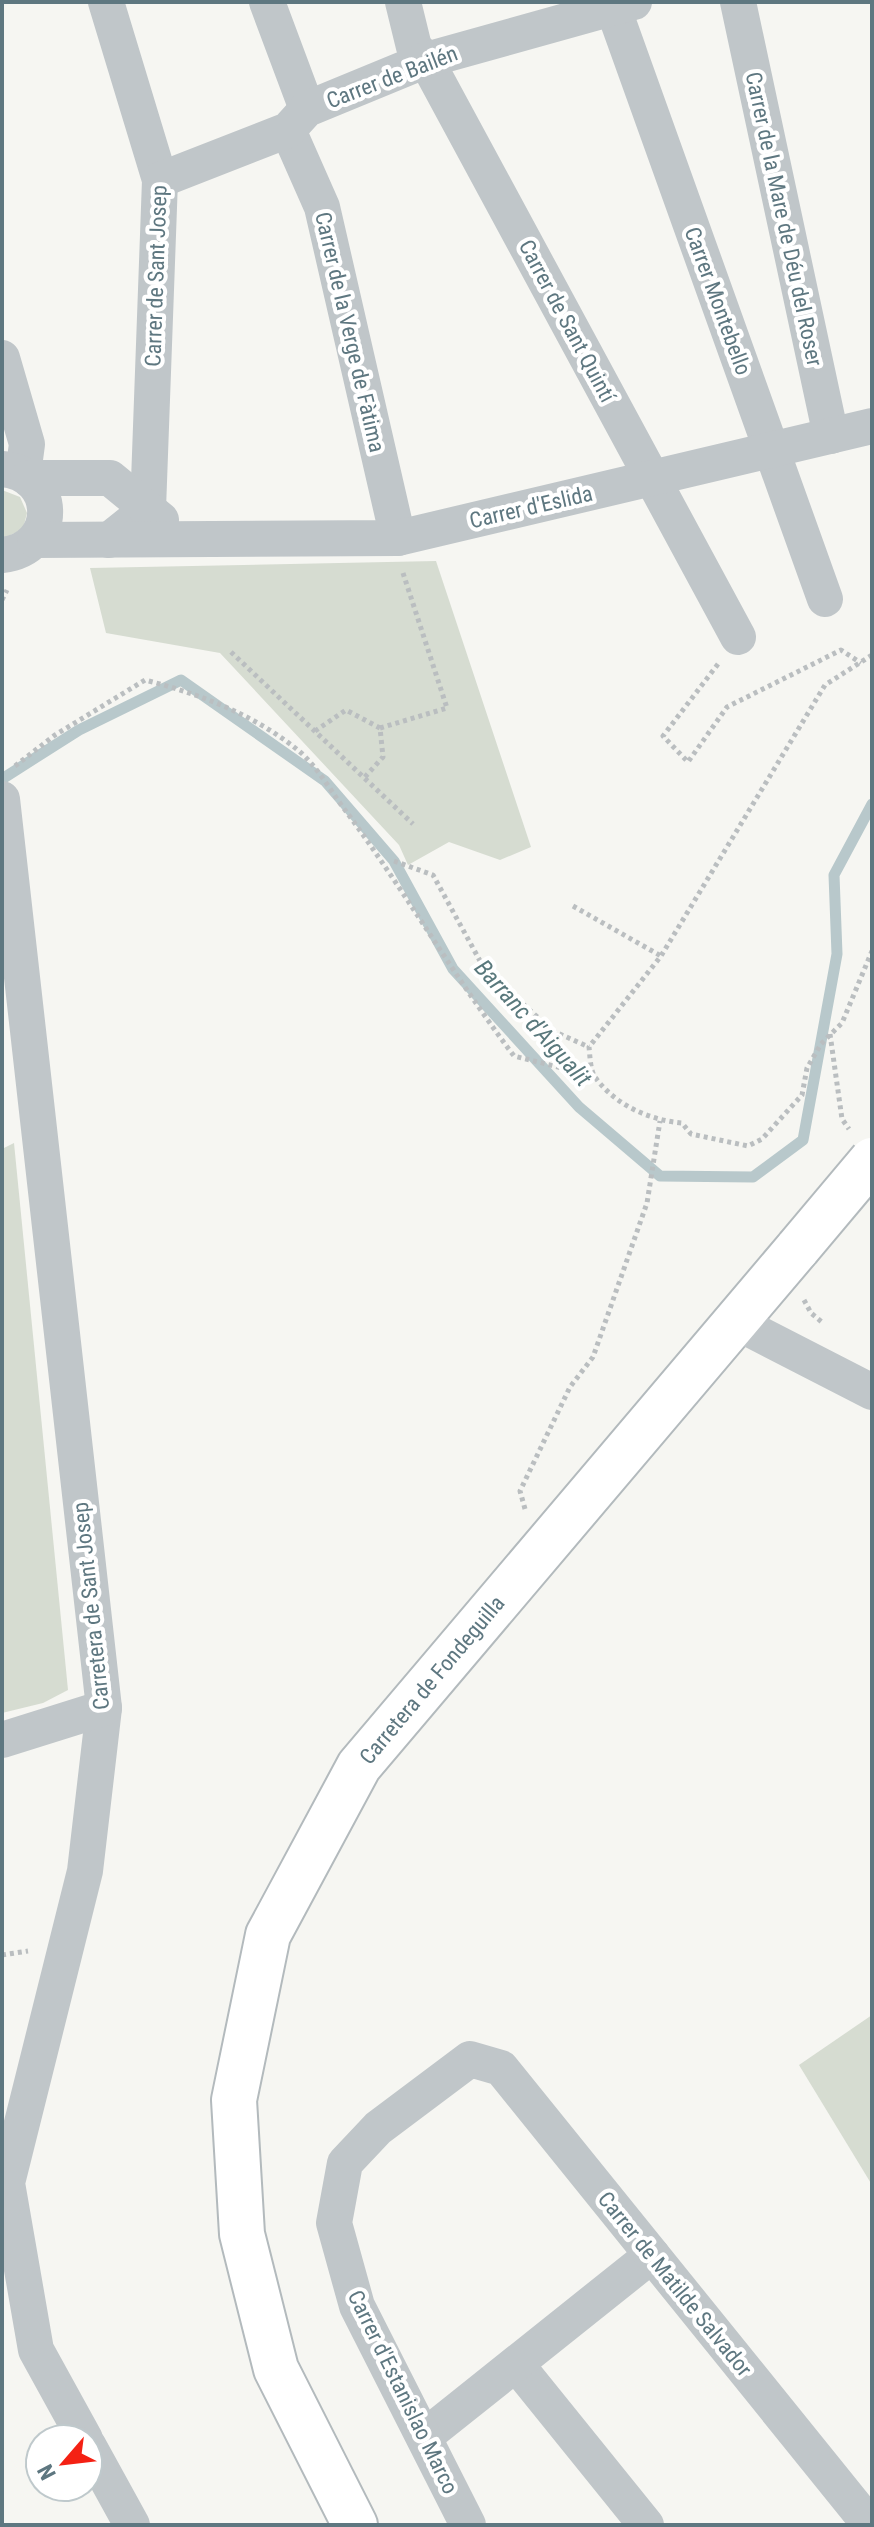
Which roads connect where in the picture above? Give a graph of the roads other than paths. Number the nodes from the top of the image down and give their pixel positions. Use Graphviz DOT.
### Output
graph roads {
  1 [pos="106,2"];
  2 [pos="403,2"];
  3 [pos="738,2"];
  4 [pos="275,4"];
  5 [pos="620,4"];
  6 [pos="426,60"];
  7 [pos="297,120"];
  8 [pos="160,180"];
  9 [pos="2,358"];
  10 [pos="872,426"];
  11 [pos="831,436"];
  12 [pos="772,450"];
  13 [pos="18,474"];
  14 [pos="652,478"];
  15 [pos="148,509"];
  16 [pos="398,538"];
  17 [pos="183,539"];
  18 [pos="35,540"];
  19 [pos="109,540"];
  20 [pos="2,555"];
  21 [pos="825,599"];
  22 [pos="738,637"];
  23 [pos="8,783"];
  24 [pos="864,1150"];
  25 [pos="736,1322"];
  26 [pos="872,1392"];
  27 [pos="104,1708"];
  28 [pos="2,1740"];
  29 [pos="345,2163"];
  30 [pos="652,2255"];
  31 [pos="516,2364"];
  32 [pos="76,2423"];
  33 [pos="424,2437"];
  34 [pos="104,2474"];
  35 [pos="132,2525"];
  36 [pos="355,2525"];
  37 [pos="468,2525"];
  38 [pos="646,2525"];
  39 [pos="870,2525"];
  1 -- 8 [label="street, Carrer de Sant Josep"];
  2 -- 6 [label="street, Carrer de Sant Quintí"];
  3 -- 11 [label="street, Carrer de la Mare de Déu del Roser"];
  4 -- 7 [label="street, Carrer de la Verge de Fàtima"];
  5 -- 6 [label="street, Carrer de Bailén"];
  5 -- 12 [label="street, Carrer Montebello"];
  6 -- 7 [label="street, Carrer de Bailén"];
  6 -- 14 [label="street, Carrer de Sant Quintí"];
  7 -- 8 [label="street, Carrer de Bailén"];
  7 -- 16 [label="street, Carrer de la Verge de Fàtima"];
  8 -- 15 [label="street, Carrer de Sant Josep"];
  9 -- 13 [label="street"];
  10 -- 11 [label="street, Carrer d'Eslida"];
  11 -- 12 [label="street, Carrer d'Eslida"];
  12 -- 14 [label="street, Carrer d'Eslida"];
  12 -- 21 [label="street, Carrer Montebello"];
  13 -- 15 [label="street"];
  13 -- 18 [label="street"];
  14 -- 16 [label="street, Carrer d'Eslida"];
  14 -- 22 [label="street, Carrer de Sant Quintí"];
  15 -- 17 [label="street"];
  15 -- 19 [label="street"];
  16 -- 17 [label="street, Carrer d'Eslida"];
  17 -- 19 [label="street, Carrer d'Eslida"];
  18 -- 19 [label="street, Carrer d'Eslida"];
  18 -- 20 [label="street"];
  23 -- 27 [label="street, Carretera de Sant Josep"];
  24 -- 25 [label="main road, Carretera de Fondeguilla, bridge"];
  25 -- 26 [label="street"];
  25 -- 36 [label="main road, Carretera de Fondeguilla"];
  27 -- 28 [label="street"];
  27 -- 32 [label="street, Carretera de Sant Josep"];
  29 -- 30 [label="street, Carrer de Matilde Salvador"];
  29 -- 33 [label="street, Carrer d'Estanislao Marco"];
  30 -- 31 [label="street"];
  30 -- 39 [label="street, Carrer de Matilde Salvador"];
  31 -- 33 [label="street"];
  31 -- 38 [label="street"];
  33 -- 37 [label="street, Carrer d'Estanislao Marco"];
  34 -- 35 [label="street"];
}
